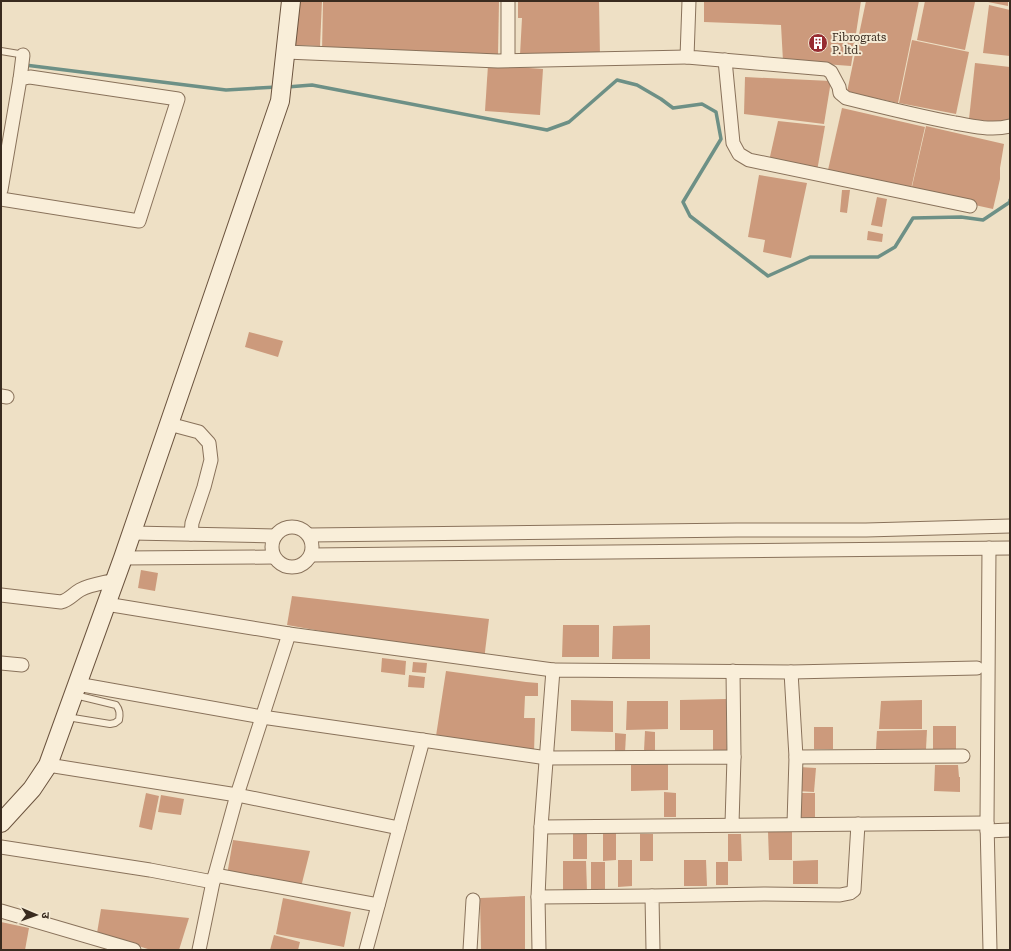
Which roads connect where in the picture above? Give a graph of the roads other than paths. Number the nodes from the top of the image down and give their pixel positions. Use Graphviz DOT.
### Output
graph roads {
  1 [pos="291,1"];
  2 [pos="508,1"];
  3 [pos="689,1"];
  4 [pos="1,51"];
  5 [pos="286,52"];
  6 [pos="688,57"];
  7 [pos="508,60"];
  8 [pos="726,60"];
  9 [pos="21,63"];
  10 [pos="1010,126"];
  11 [pos="1,190"];
  12 [pos="1,199"];
  13 [pos="970,206"];
  14 [pos="169,424"];
  15 [pos="1010,526"];
  16 [pos="673,531"];
  17 [pos="132,533"];
  18 [pos="192,534"];
  19 [pos="309,535"];
  20 [pos="275,536"];
  21 [pos="989,548"];
  22 [pos="1010,548"];
  23 [pos="674,552"];
  24 [pos="311,555"];
  25 [pos="274,557"];
  26 [pos="123,558"];
  27 [pos="115,580"];
  28 [pos="1,595"];
  29 [pos="106,604"];
  30 [pos="290,634"];
  31 [pos="1,663"];
  32 [pos="22,665"];
  33 [pos="977,668"];
  34 [pos="553,670"];
  35 [pos="733,671"];
  36 [pos="791,672"];
  37 [pos="75,690"];
  38 [pos="65,717"];
  39 [pos="262,717"];
  40 [pos="422,740"];
  41 [pos="964,756"];
  42 [pos="734,757"];
  43 [pos="796,757"];
  44 [pos="546,758"];
  45 [pos="48,765"];
  46 [pos="237,795"];
  47 [pos="1,823"];
  48 [pos="732,824"];
  49 [pos="794,824"];
  50 [pos="858,824"];
  51 [pos="541,826"];
  52 [pos="987,827"];
  53 [pos="399,828"];
  54 [pos="1010,830"];
  55 [pos="1,847"];
  56 [pos="214,879"];
  57 [pos="652,896"];
  58 [pos="538,897"];
  59 [pos="473,900"];
  60 [pos="378,905"];
  61 [pos="1,912"];
  62 [pos="134,950"];
  63 [pos="199,950"];
  64 [pos="366,950"];
  65 [pos="470,950"];
  66 [pos="539,950"];
  67 [pos="653,950"];
  68 [pos="990,950"];
  1 -- 5 [label="street"];
  2 -- 7 [label="street"];
  3 -- 6 [label="street"];
  4 -- 9 [label="lane"];
  5 -- 7 [label="street"];
  5 -- 14 [label="street"];
  6 -- 7 [label="street"];
  6 -- 8 [label="street"];
  8 -- 10 [label="street"];
  8 -- 13 [label="street"];
  9 -- 11 [label="street"];
  9 -- 12 [label="street"];
  14 -- 17 [label="street"];
  14 -- 18 [label="street"];
  15 -- 16 [label="street"];
  16 -- 19 [label="street"];
  16 -- 23 [label="street"];
  17 -- 18 [label="street"];
  17 -- 26 [label="street"];
  18 -- 20 [label="street"];
  19 -- 20 [label="street"];
  19 -- 24 [label="street"];
  20 -- 25 [label="street"];
  21 -- 22 [label="street"];
  21 -- 23 [label="street"];
  21 -- 52 [label="street"];
  23 -- 24 [label="street"];
  24 -- 25 [label="street"];
  25 -- 26 [label="street"];
  26 -- 27 [label="street"];
  27 -- 28 [label="street"];
  27 -- 29 [label="street"];
  29 -- 30 [label="street"];
  29 -- 37 [label="street"];
  30 -- 34 [label="street"];
  30 -- 39 [label="street"];
  31 -- 32 [label="street"];
  33 -- 36 [label="street"];
  34 -- 35 [label="street"];
  34 -- 44 [label="street"];
  35 -- 36 [label="street"];
  35 -- 42 [label="street"];
  36 -- 43 [label="street"];
  37 -- 38 [label="street"];
  37 -- 38 [label="lane"];
  37 -- 39 [label="street"];
  38 -- 45 [label="street"];
  39 -- 40 [label="street"];
  39 -- 46 [label="street"];
  40 -- 44 [label="street"];
  40 -- 53 [label="street"];
  41 -- 43 [label="street"];
  42 -- 44 [label="street"];
  42 -- 48 [label="street"];
  43 -- 49 [label="street"];
  44 -- 51 [label="street"];
  45 -- 46 [label="street"];
  45 -- 47 [label="street"];
  46 -- 53 [label="street"];
  46 -- 56 [label="street"];
  48 -- 49 [label="street"];
  48 -- 51 [label="street"];
  49 -- 50 [label="street"];
  50 -- 52 [label="street"];
  50 -- 57 [label="street"];
  51 -- 58 [label="street"];
  52 -- 54 [label="street"];
  52 -- 68 [label="street"];
  53 -- 60 [label="street"];
  55 -- 56 [label="street"];
  56 -- 60 [label="street"];
  56 -- 63 [label="street"];
  57 -- 58 [label="street"];
  57 -- 67 [label="street"];
  58 -- 66 [label="street"];
  59 -- 65 [label="street"];
  60 -- 64 [label="street"];
  61 -- 62 [label="street"];
}
